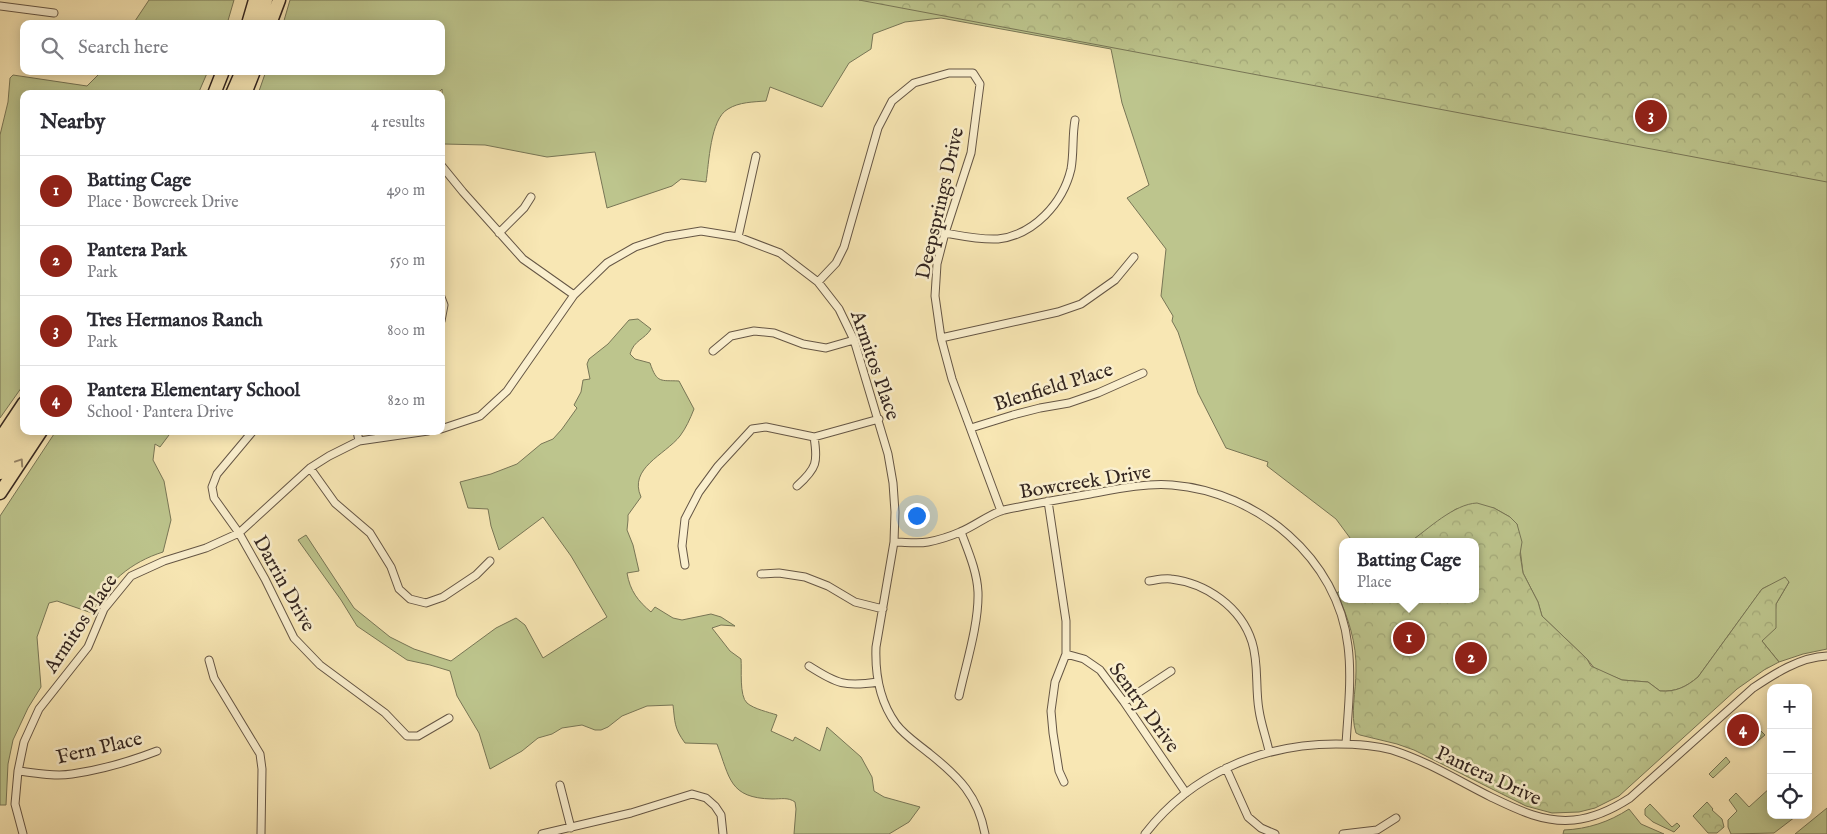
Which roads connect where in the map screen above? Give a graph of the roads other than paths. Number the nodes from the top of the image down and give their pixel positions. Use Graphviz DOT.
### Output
graph roads {
  1 [pos="248,0"];
  2 [pos="256,0"];
  3 [pos="266,0"];
  4 [pos="279,0"];
  5 [pos="0,6"];
  6 [pos="54,13"];
  7 [pos="241,20"];
  8 [pos="249,20"];
  9 [pos="259,20"];
  10 [pos="272,20"];
  11 [pos="221,75"];
  12 [pos="229,75"];
  13 [pos="240,75"];
  14 [pos="252,75"];
  15 [pos="216,90"];
  16 [pos="224,90"];
  17 [pos="234,90"];
  18 [pos="247,90"];
  19 [pos="1075,120"];
  20 [pos="756,156"];
  21 [pos="445,170"];
  22 [pos="531,196"];
  23 [pos="499,233"];
  24 [pos="945,233"];
  25 [pos="738,237"];
  26 [pos="1134,257"];
  27 [pos="818,282"];
  28 [pos="574,295"];
  29 [pos="941,338"];
  30 [pos="854,340"];
  31 [pos="713,351"];
  32 [pos="1143,373"];
  33 [pos="20,408"];
  34 [pos="879,419"];
  35 [pos="20,426"];
  36 [pos="445,428"];
  37 [pos="971,428"];
  38 [pos="25,435"];
  39 [pos="38,435"];
  40 [pos="250,435"];
  41 [pos="358,435"];
  42 [pos="401,435"];
  43 [pos="814,437"];
  44 [pos="0,438"];
  45 [pos="360,441"];
  46 [pos="0,456"];
  47 [pos="310,468"];
  48 [pos="0,473"];
  49 [pos="798,486"];
  50 [pos="0,493"];
  51 [pos="1048,502"];
  52 [pos="1001,511"];
  53 [pos="961,532"];
  54 [pos="239,533"];
  55 [pos="894,542"];
  56 [pos="490,561"];
  57 [pos="685,565"];
  58 [pos="761,574"];
  59 [pos="1149,581"];
  60 [pos="883,609"];
  61 [pos="1066,654"];
  62 [pos="1827,656"];
  63 [pos="208,660"];
  64 [pos="809,666"];
  65 [pos="1171,671"];
  66 [pos="878,682"];
  67 [pos="959,696"];
  68 [pos="1124,702"];
  69 [pos="449,718"];
  70 [pos="1346,744"];
  71 [pos="157,751"];
  72 [pos="1269,751"];
  73 [pos="1226,768"];
  74 [pos="18,771"];
  75 [pos="1064,782"];
  76 [pos="560,785"];
  77 [pos="1186,793"];
  78 [pos="1396,818"];
  79 [pos="571,828"];
  80 [pos="23,834"];
  81 [pos="261,834"];
  82 [pos="542,834"];
  83 [pos="723,834"];
  84 [pos="985,834"];
  85 [pos="1145,834"];
  86 [pos="1275,834"];
  87 [pos="1343,834"];
  1 -- 7 [label="highway"];
  2 -- 8 [label="highway"];
  3 -- 9 [label="highway"];
  4 -- 10 [label="highway"];
  5 -- 6 [label="street"];
  11 -- 15 [label="highway"];
  12 -- 16 [label="highway"];
  13 -- 17 [label="highway"];
  14 -- 18 [label="highway"];
  19 -- 24 [label="street"];
  20 -- 25 [label="street"];
  21 -- 23 [label="street"];
  22 -- 23 [label="street"];
  23 -- 28 [label="street"];
  24 -- 27 [label="street, Deepsprings Drive"];
  24 -- 29 [label="street, Deepsprings Drive"];
  25 -- 27 [label="street, Armitos Place"];
  25 -- 28 [label="street, Armitos Place"];
  26 -- 29 [label="street"];
  27 -- 30 [label="street, Armitos Place"];
  28 -- 36 [label="street, Armitos Place"];
  29 -- 37 [label="street, Deepsprings Drive"];
  30 -- 31 [label="street"];
  30 -- 34 [label="street, Armitos Place"];
  32 -- 37 [label="street, Blenfield Place"];
  33 -- 44 [label="highway"];
  34 -- 43 [label="street"];
  34 -- 55 [label="street, Armitos Place"];
  35 -- 46 [label="highway"];
  37 -- 52 [label="street, Deepsprings Drive"];
  38 -- 48 [label="highway"];
  50 -- 39 [label="highway, one-way"];
  40 -- 54 [label="street, Darrin Drive"];
  41 -- 45 [label="street"];
  42 -- 45 [label="street, Armitos Place"];
  43 -- 49 [label="street"];
  43 -- 57 [label="street"];
  45 -- 47 [label="street, Armitos Place"];
  47 -- 54 [label="street, Armitos Place"];
  47 -- 56 [label="street"];
  51 -- 52 [label="street, Bowcreek Drive"];
  51 -- 61 [label="street"];
  51 -- 70 [label="street, Bowcreek Drive"];
  52 -- 53 [label="street, Bowcreek Drive"];
  53 -- 55 [label="street, Bowcreek Drive"];
  53 -- 67 [label="street"];
  54 -- 69 [label="street, Darrin Drive"];
  54 -- 74 [label="street, Armitos Place"];
  55 -- 60 [label="street, Armitos Place"];
  58 -- 60 [label="street"];
  59 -- 72 [label="street"];
  60 -- 66 [label="street, Armitos Place"];
  61 -- 68 [label="street, Sentry Drive"];
  61 -- 75 [label="street"];
  62 -- 70 [label="street, Pantera Drive"];
  63 -- 81 [label="street"];
  64 -- 66 [label="street"];
  65 -- 68 [label="street"];
  66 -- 84 [label="street, Armitos Place"];
  68 -- 77 [label="street, Sentry Drive"];
  70 -- 72 [label="street, Pantera Drive"];
  71 -- 74 [label="street, Fern Place"];
  72 -- 73 [label="street, Pantera Drive"];
  73 -- 77 [label="street, Pantera Drive"];
  73 -- 86 [label="street"];
  74 -- 80 [label="street, Armitos Place"];
  76 -- 79 [label="street"];
  77 -- 85 [label="street, Pantera Drive"];
  78 -- 87 [label="street"];
  79 -- 82 [label="street"];
  79 -- 83 [label="street"];
}
